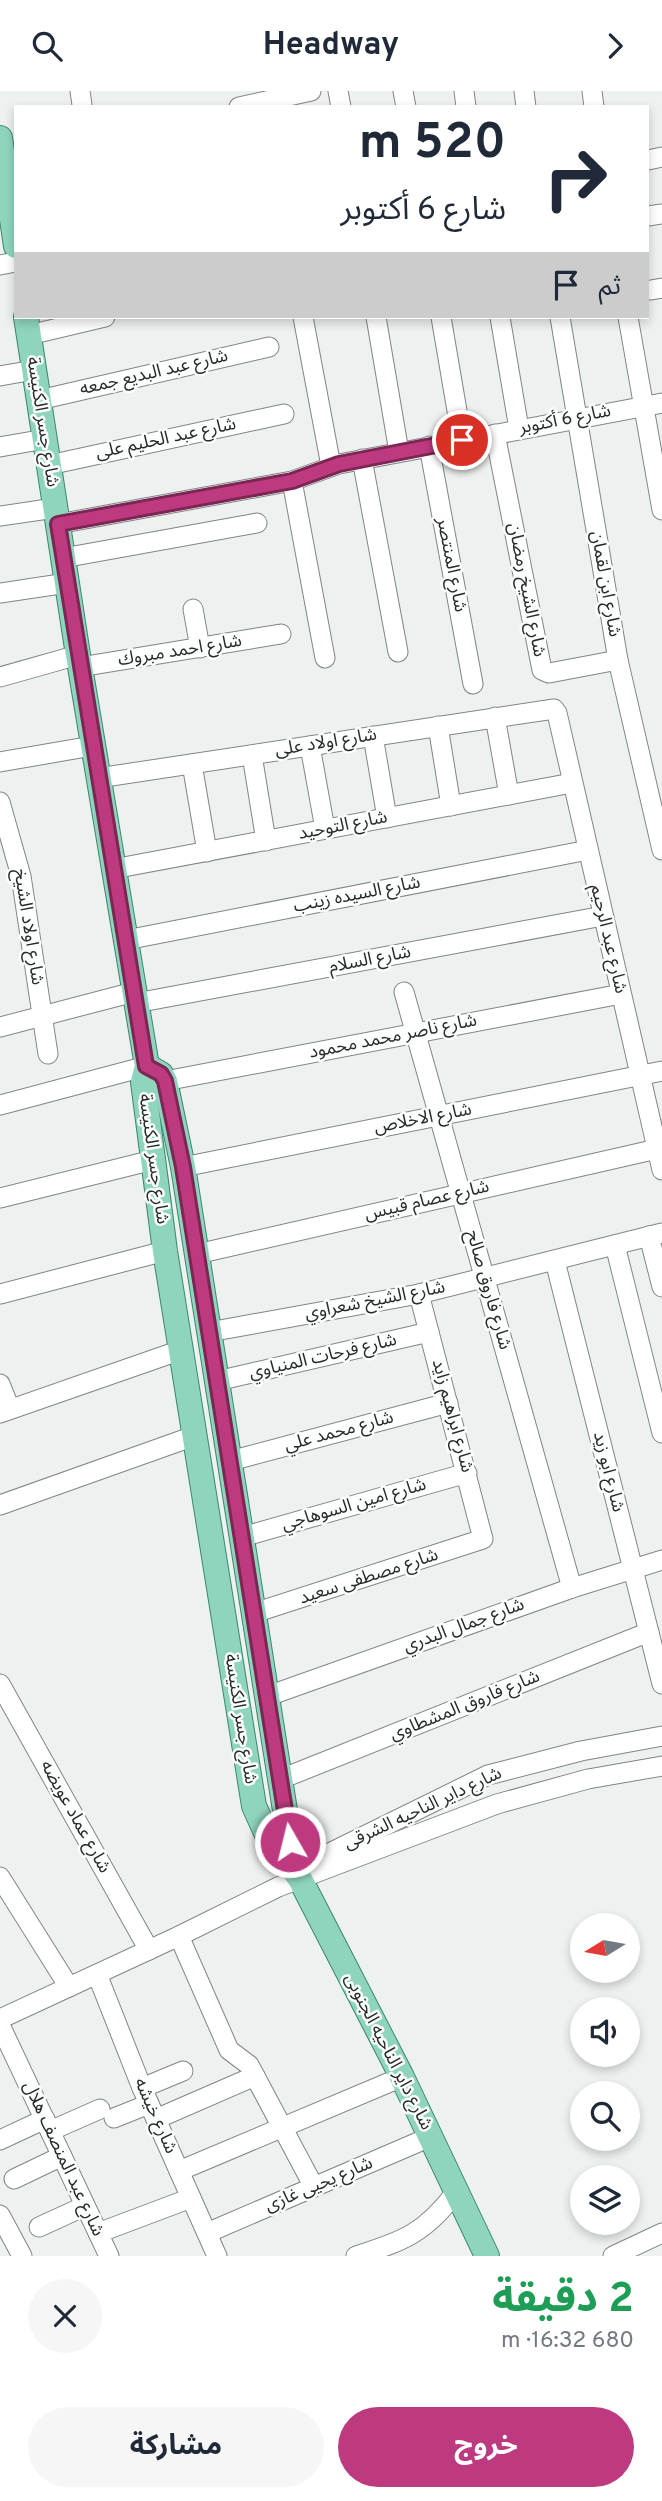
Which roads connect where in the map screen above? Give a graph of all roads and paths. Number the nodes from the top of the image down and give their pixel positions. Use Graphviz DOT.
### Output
graph roads {
  1 [pos="312,91"];
  2 [pos="287,94"];
  3 [pos="262,104"];
  4 [pos="6,151"];
  5 [pos="6,219"];
  6 [pos="14,241"];
  7 [pos="88,319"];
  8 [pos="303,319"];
  9 [pos="376,319"];
  10 [pos="441,319"];
  11 [pos="500,319"];
  12 [pos="560,319"];
  13 [pos="629,319"];
  14 [pos="28,326"];
  15 [pos="269,347"];
  16 [pos="34,370"];
  17 [pos="0,376"];
  18 [pos="39,400"];
  19 [pos="653,404"];
  20 [pos="284,414"];
  21 [pos="576,418"];
  22 [pos="519,429"];
  23 [pos="495,434"];
  24 [pos="45,439"];
  25 [pos="462,440"];
  26 [pos="429,446"];
  27 [pos="0,447"];
  28 [pos="399,452"];
  29 [pos="362,459"];
  30 [pos="48,465"];
  31 [pos="331,466"];
  32 [pos="292,481"];
  33 [pos="662,510"];
  34 [pos="0,516"];
  35 [pos="56,516"];
  36 [pos="257,523"];
  37 [pos="63,558"];
  38 [pos="67,583"];
  39 [pos="0,593"];
  40 [pos="193,609"];
  41 [pos="281,635"];
  42 [pos="200,648"];
  43 [pos="398,652"];
  44 [pos="326,658"];
  45 [pos="618,660"];
  46 [pos="79,661"];
  47 [pos="0,677"];
  48 [pos="473,684"];
  49 [pos="554,709"];
  50 [pos="495,717"];
  51 [pos="438,726"];
  52 [pos="373,736"];
  53 [pos="92,746"];
  54 [pos="310,746"];
  55 [pos="252,755"];
  56 [pos="0,762"];
  57 [pos="192,764"];
  58 [pos="98,778"];
  59 [pos="572,783"];
  60 [pos="509,795"];
  61 [pos="0,802"];
  62 [pos="452,806"];
  63 [pos="387,818"];
  64 [pos="325,829"];
  65 [pos="266,841"];
  66 [pos="588,850"];
  67 [pos="662,850"];
  68 [pos="207,852"];
  69 [pos="113,869"];
  70 [pos="603,916"];
  71 [pos="126,940"];
  72 [pos="404,992"];
  73 [pos="621,994"];
  74 [pos="135,997"];
  75 [pos="42,1016"];
  76 [pos="0,1027"];
  77 [pos="415,1033"];
  78 [pos="48,1054"];
  79 [pos="662,1071"];
  80 [pos="156,1074"];
  81 [pos="640,1076"];
  82 [pos="0,1105"];
  83 [pos="439,1116"];
  84 [pos="657,1149"];
  85 [pos="153,1160"];
  86 [pos="183,1167"];
  87 [pos="662,1170"];
  88 [pos="461,1194"];
  89 [pos="0,1198"];
  90 [pos="656,1235"];
  91 [pos="615,1245"];
  92 [pos="165,1251"];
  93 [pos="197,1254"];
  94 [pos="555,1261"];
  95 [pos="485,1279"];
  96 [pos="662,1287"];
  97 [pos="0,1294"];
  98 [pos="419,1294"];
  99 [pos="209,1332"];
  100 [pos="429,1332"];
  101 [pos="181,1350"];
  102 [pos="217,1381"];
  103 [pos="0,1384"];
  104 [pos="448,1403"];
  105 [pos="5,1411"];
  106 [pos="662,1433"];
  107 [pos="194,1436"];
  108 [pos="230,1461"];
  109 [pos="467,1473"];
  110 [pos="0,1505"];
  111 [pos="242,1537"];
  112 [pos="483,1539"];
  113 [pos="662,1560"];
  114 [pos="632,1567"];
  115 [pos="572,1588"];
  116 [pos="254,1613"];
  117 [pos="649,1632"];
  118 [pos="0,1684"];
  119 [pos="662,1684"];
  120 [pos="268,1696"];
  121 [pos="662,1736"];
  122 [pos="662,1766"];
  123 [pos="281,1779"];
  124 [pos="288,1872"];
  125 [pos="0,1877"];
  126 [pos="179,1936"];
  127 [pos="149,1950"];
  128 [pos="97,1974"];
  129 [pos="69,1987"];
  130 [pos="0,2019"];
  131 [pos="0,2025"];
  132 [pos="183,2071"];
  133 [pos="255,2076"];
  134 [pos="402,2077"];
  135 [pos="149,2103"];
  136 [pos="47,2125"];
  137 [pos="282,2127"];
  138 [pos="430,2137"];
  139 [pos="0,2140"];
  140 [pos="62,2156"];
  141 [pos="179,2171"];
  142 [pos="15,2179"];
  143 [pos="314,2187"];
  144 [pos="456,2192"];
  145 [pos="191,2197"];
  146 [pos="85,2206"];
  147 [pos="0,2215"];
  148 [pos="39,2227"];
  149 [pos="98,2233"];
  150 [pos="207,2233"];
  151 [pos="662,2233"];
  152 [pos="22,2256"];
  153 [pos="109,2256"];
  154 [pos="217,2256"];
  155 [pos="356,2256"];
  156 [pos="487,2256"];
  157 [pos="612,2256"];
  1 -- 2 [label="street"];
  2 -- 3 [label="street"];
  4 -- 5 [label="main road"];
  5 -- 6 [label="main road"];
  7 -- 14 [label="street"];
  8 -- 31 [label="street"];
  9 -- 28 [label="street"];
  10 -- 25 [label="street"];
  11 -- 22 [label="street"];
  12 -- 21 [label="street, شارع ابن لقمان"];
  13 -- 19 [label="street"];
  14 -- 16 [label="main road, شارع جسر الكنيسة"];
  15 -- 18 [label="street, شارع عبد البديع جمعه"];
  16 -- 17 [label="street"];
  16 -- 18 [label="main road, شارع جسر الكنيسة"];
  18 -- 24 [label="main road, شارع جسر الكنيسة"];
  19 -- 21 [label="street, شارع 6 أكتوبر"];
  19 -- 33 [label="street"];
  20 -- 30 [label="street, شارع عبد الحليم على"];
  21 -- 22 [label="street, شارع 6 أكتوبر"];
  21 -- 45 [label="street, شارع ابن لقمان"];
  22 -- 23 [label="street, شارع 6 أكتوبر"];
  23 -- 25 [label="street, شارع 6 أكتوبر"];
  23 -- 45 [label="street, شارع الشيخ رمضان"];
  24 -- 27 [label="street"];
  24 -- 30 [label="main road, شارع جسر الكنيسة"];
  25 -- 26 [label="street, شارع 6 أكتوبر"];
  26 -- 28 [label="street, شارع 6 أكتوبر"];
  26 -- 48 [label="street, شارع المنتصر"];
  28 -- 29 [label="street, شارع 6 أكتوبر"];
  29 -- 31 [label="street, شارع 6 أكتوبر"];
  29 -- 43 [label="street"];
  30 -- 35 [label="main road, شارع جسر الكنيسة"];
  31 -- 32 [label="street, شارع 6 أكتوبر"];
  32 -- 35 [label="street, شارع 6 أكتوبر"];
  32 -- 44 [label="street"];
  34 -- 35 [label="street, شارع 6 أكتوبر"];
  35 -- 37 [label="main road, شارع جسر الكنيسة"];
  36 -- 37 [label="street"];
  37 -- 38 [label="main road, شارع جسر الكنيسة"];
  38 -- 39 [label="street"];
  38 -- 46 [label="main road, شارع جسر الكنيسة"];
  40 -- 42 [label="street"];
  41 -- 42 [label="street, شارع احمد مبروك"];
  42 -- 46 [label="street, شارع احمد مبروك"];
  45 -- 67 [label="street, شارع ابن لقمان"];
  46 -- 47 [label="street, شارع احمد مبروك"];
  46 -- 53 [label="main road, شارع جسر الكنيسة"];
  49 -- 50 [label="street, شارع اولاد على"];
  49 -- 59 [label="street, شارع عبد الرحيم"];
  50 -- 51 [label="street, شارع اولاد على"];
  50 -- 60 [label="street"];
  51 -- 52 [label="street, شارع اولاد على"];
  51 -- 62 [label="street"];
  52 -- 54 [label="street, شارع اولاد على"];
  52 -- 63 [label="street"];
  53 -- 56 [label="street"];
  53 -- 58 [label="main road, شارع جسر الكنيسة"];
  54 -- 55 [label="street, شارع اولاد على"];
  54 -- 64 [label="street"];
  55 -- 57 [label="street, شارع اولاد على"];
  55 -- 65 [label="street"];
  57 -- 58 [label="street, شارع اولاد على"];
  57 -- 68 [label="street"];
  58 -- 69 [label="main road, شارع جسر الكنيسة"];
  59 -- 60 [label="street, شارع التوحيد"];
  59 -- 66 [label="street, شارع عبد الرحيم"];
  60 -- 62 [label="street, شارع التوحيد"];
  61 -- 75 [label="street, شارع اولاد الشيخ"];
  62 -- 63 [label="street, شارع التوحيد"];
  63 -- 64 [label="street, شارع التوحيد"];
  64 -- 65 [label="street, شارع التوحيد"];
  65 -- 68 [label="street, شارع التوحيد"];
  66 -- 70 [label="street, شارع عبد الرحيم"];
  66 -- 71 [label="street, شارع السيده زينب"];
  68 -- 69 [label="street, شارع التوحيد"];
  69 -- 71 [label="main road, شارع جسر الكنيسة"];
  70 -- 73 [label="street, شارع عبد الرحيم"];
  70 -- 74 [label="street, شارع السلام"];
  71 -- 74 [label="main road, شارع جسر الكنيسة"];
  72 -- 77 [label="street, شارع فاروق صالح"];
  73 -- 77 [label="street, شارع ناصر محمد محمود"];
  73 -- 81 [label="street, شارع عبد الرحيم"];
  74 -- 75 [label="street, شارع السلام"];
  74 -- 80 [label="main road, شارع جسر الكنيسة"];
  75 -- 76 [label="street, شارع السلام"];
  75 -- 78 [label="street, شارع اولاد الشيخ"];
  77 -- 80 [label="street, شارع ناصر محمد محمود"];
  77 -- 83 [label="street, شارع فاروق صالح"];
  79 -- 81 [label="street, شارع الاخلاص"];
  80 -- 82 [label="street, شارع ناصر محمد محمود"];
  80 -- 85 [label="main road, شارع جسر الكنيسة"];
  80 -- 86 [label="main road, شارع جسر الكنيسة"];
  81 -- 83 [label="street, شارع الاخلاص"];
  81 -- 84 [label="street, شارع عبد الرحيم"];
  83 -- 86 [label="street, شارع الاخلاص"];
  83 -- 88 [label="street, شارع فاروق صالح"];
  84 -- 87 [label="street, شارع عبد الرحيم"];
  84 -- 88 [label="street, شارع عصام قبيس"];
  85 -- 89 [label="street"];
  85 -- 92 [label="main road, شارع جسر الكنيسة"];
  86 -- 93 [label="main road, شارع جسر الكنيسة"];
  88 -- 93 [label="street, شارع عصام قبيس"];
  88 -- 95 [label="street, شارع فاروق صالح"];
  90 -- 91 [label="street, شارع الشيخ شعراوي"];
  90 -- 96 [label="street"];
  91 -- 94 [label="street, شارع الشيخ شعراوي"];
  91 -- 106 [label="street"];
  92 -- 97 [label="street"];
  92 -- 101 [label="main road, شارع جسر الكنيسة"];
  93 -- 99 [label="main road, شارع جسر الكنيسة"];
  94 -- 95 [label="street, شارع الشيخ شعراوي"];
  94 -- 114 [label="street, شارع ابو زيد"];
  95 -- 98 [label="street, شارع الشيخ شعراوي"];
  95 -- 115 [label="street, شارع فاروق صالح"];
  98 -- 99 [label="street, شارع الشيخ شعراوي"];
  98 -- 100 [label="street, شارع ابراهيم زايد"];
  99 -- 102 [label="main road, شارع جسر الكنيسة"];
  100 -- 102 [label="street, شارع فرحات المنياوي"];
  100 -- 104 [label="street, شارع ابراهيم زايد"];
  101 -- 105 [label="street"];
  101 -- 107 [label="main road, شارع جسر الكنيسة"];
  102 -- 108 [label="main road, شارع جسر الكنيسة"];
  103 -- 105 [label="street"];
  104 -- 108 [label="street, شارع محمد علي"];
  104 -- 109 [label="street, شارع ابراهيم زايد"];
  107 -- 110 [label="street"];
  107 -- 124 [label="main road, شارع جسر الكنيسة"];
  108 -- 111 [label="main road, شارع جسر الكنيسة"];
  109 -- 111 [label="street, شارع امين السوهاجي"];
  109 -- 112 [label="street, شارع ابراهيم زايد"];
  111 -- 116 [label="main road, شارع جسر الكنيسة"];
  112 -- 116 [label="street, شارع مصطفى سعيد"];
  113 -- 114 [label="street, شارع جمال البدري"];
  114 -- 115 [label="street, شارع جمال البدري"];
  114 -- 117 [label="street, شارع ابو زيد"];
  115 -- 120 [label="street, شارع جمال البدري"];
  116 -- 120 [label="main road, شارع جسر الكنيسة"];
  117 -- 119 [label="street, شارع ابو زيد"];
  117 -- 123 [label="street, شارع فاروق المشطاوي"];
  118 -- 127 [label="street, شارع عماد عويضه"];
  120 -- 123 [label="main road, شارع جسر الكنيسة"];
  121 -- 124 [label="street, شارع داير الناحيه الشرقى"];
  122 -- 124 [label="street, شارع داير الناحيه الشرقى"];
  123 -- 124 [label="main road, شارع جسر الكنيسة"];
  124 -- 126 [label="street, شارع داير الناحيه الشرقى"];
  124 -- 134 [label="main road, شارع داير الناحيه الجنوبى"];
  125 -- 129 [label="street"];
  126 -- 127 [label="street, شارع داير الناحيه الشرقى"];
  126 -- 133 [label="street"];
  127 -- 128 [label="street, شارع داير الناحيه الشرقى"];
  128 -- 129 [label="street, شارع داير الناحيه الشرقى"];
  128 -- 135 [label="street, شارع خيشه"];
  129 -- 130 [label="street, شارع داير الناحيه الشرقى"];
  131 -- 136 [label="street, شارع عبد المنصف هلال"];
  132 -- 135 [label="street"];
  133 -- 135 [label="street"];
  133 -- 137 [label="street"];
  134 -- 137 [label="street"];
  134 -- 138 [label="main road, شارع داير الناحيه الجنوبى"];
  135 -- 136 [label="street"];
  135 -- 141 [label="street, شارع خيشه"];
  136 -- 139 [label="street"];
  136 -- 140 [label="street, شارع عبد المنصف هلال"];
  137 -- 141 [label="street"];
  137 -- 143 [label="street"];
  138 -- 143 [label="street, شارع يحيى غازى"];
  138 -- 144 [label="main road, شارع داير الناحيه الجنوبى"];
  140 -- 142 [label="street"];
  140 -- 146 [label="street, شارع عبد المنصف هلال"];
  141 -- 145 [label="street, شارع خيشه"];
  143 -- 150 [label="street, شارع يحيى غازى"];
  144 -- 155 [label="street"];
  144 -- 156 [label="main road, شارع داير الناحيه الجنوبى"];
  145 -- 149 [label="street"];
  145 -- 150 [label="street, شارع خيشه"];
  146 -- 148 [label="street"];
  146 -- 149 [label="street, شارع عبد المنصف هلال"];
  147 -- 152 [label="street"];
  149 -- 153 [label="street, شارع عبد المنصف هلال"];
  150 -- 154 [label="street, شارع خيشه"];
  151 -- 157 [label="street"];
}
